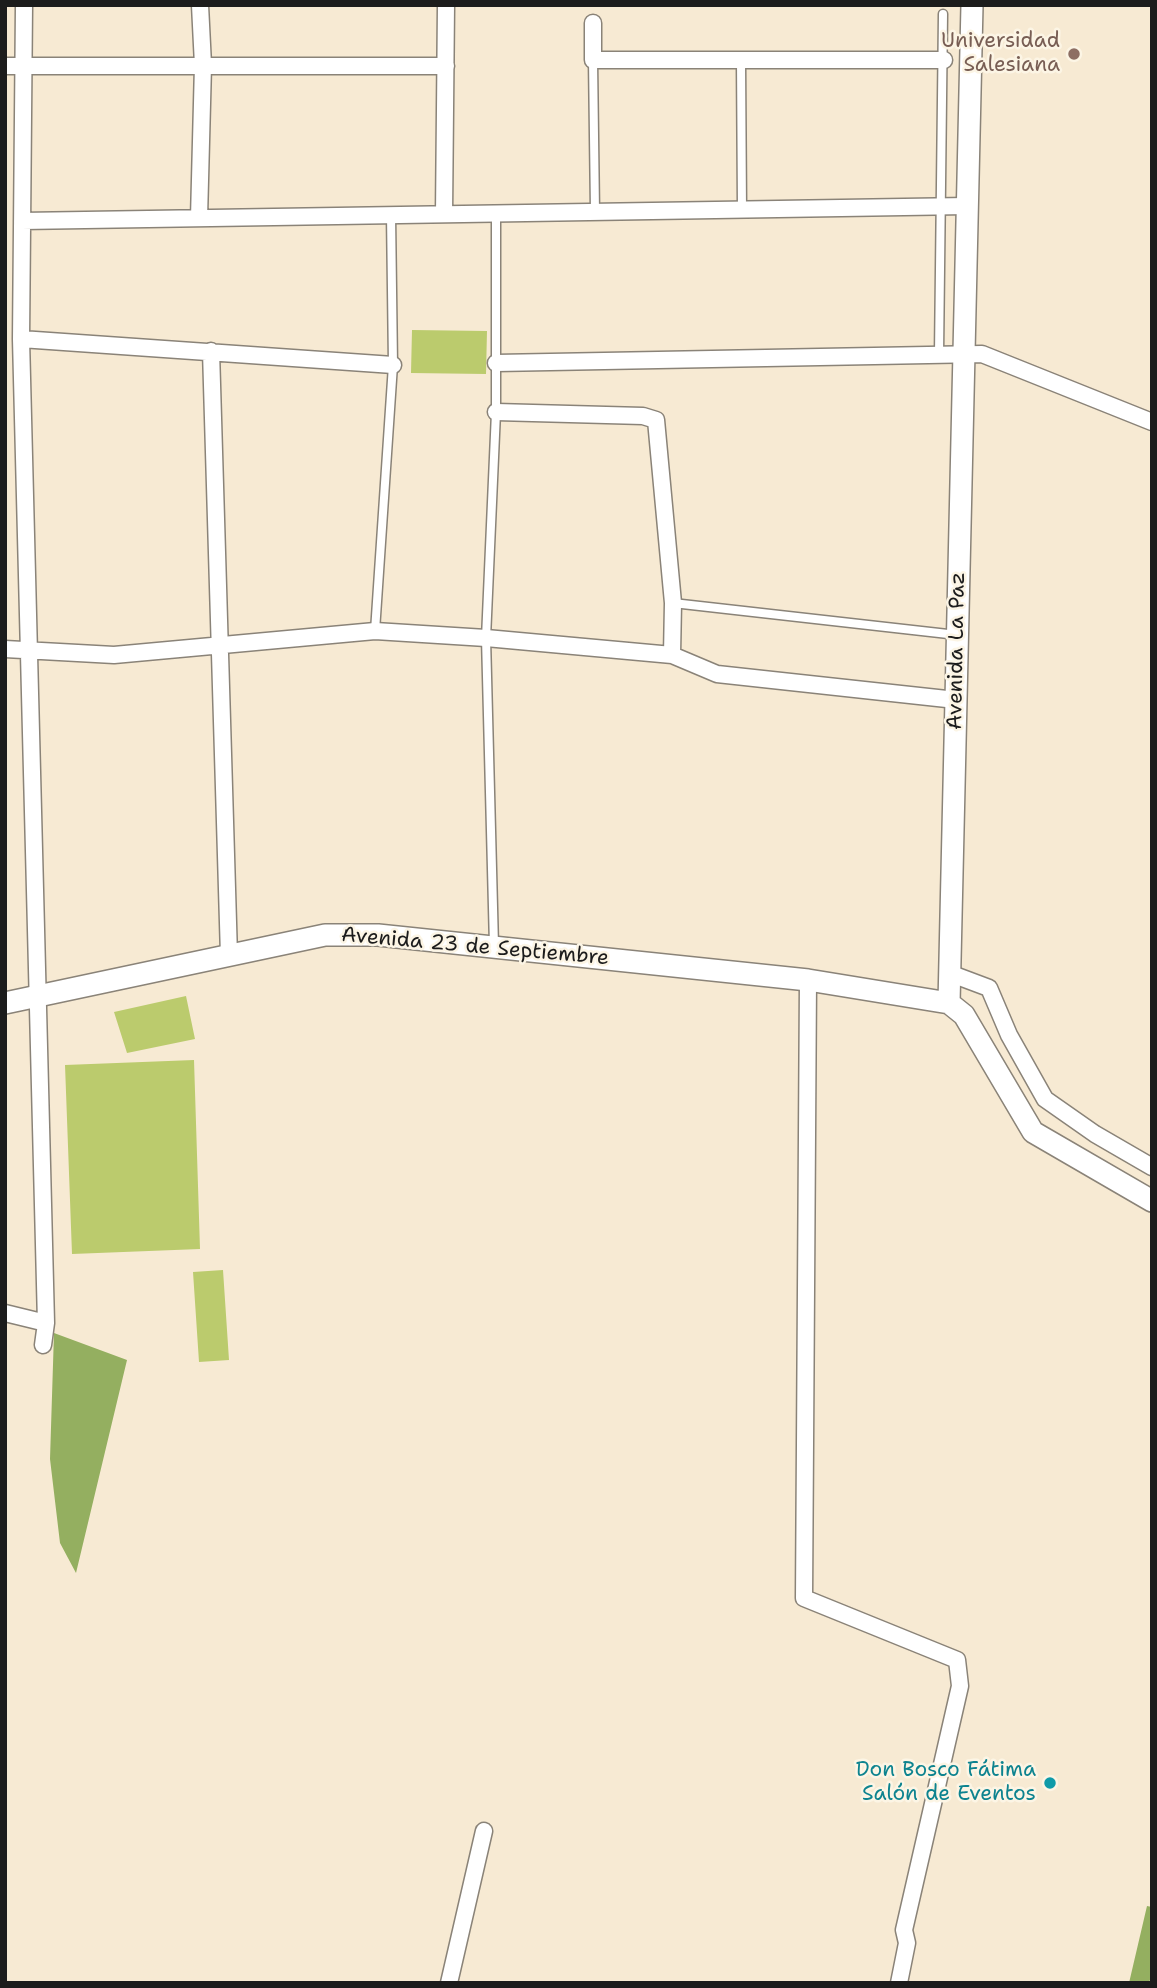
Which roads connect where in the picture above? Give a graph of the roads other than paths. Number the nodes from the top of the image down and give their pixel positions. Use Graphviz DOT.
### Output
graph roads {
  1 [pos="24,5"];
  2 [pos="200,5"];
  3 [pos="446,5"];
  4 [pos="972,5"];
  5 [pos="943,15"];
  6 [pos="593,23"];
  7 [pos="593,60"];
  8 [pos="944,60"];
  9 [pos="741,61"];
  10 [pos="203,65"];
  11 [pos="446,66"];
  12 [pos="13,67"];
  13 [pos="942,206"];
  14 [pos="967,206"];
  15 [pos="742,210"];
  16 [pos="595,212"];
  17 [pos="444,214"];
  18 [pos="496,214"];
  19 [pos="391,215"];
  20 [pos="199,218"];
  21 [pos="22,221"];
  22 [pos="13,253"];
  23 [pos="21,339"];
  24 [pos="211,351"];
  25 [pos="939,355"];
  26 [pos="964,355"];
  27 [pos="496,363"];
  28 [pos="393,365"];
  29 [pos="496,412"];
  30 [pos="1152,422"];
  31 [pos="673,603"];
  32 [pos="375,631"];
  33 [pos="957,635"];
  34 [pos="486,638"];
  35 [pos="220,644"];
  36 [pos="5,649"];
  37 [pos="29,652"];
  38 [pos="672,655"];
  39 [pos="956,700"];
  40 [pos="494,946"];
  41 [pos="229,957"];
  42 [pos="949,973"];
  43 [pos="808,980"];
  44 [pos="37,997"];
  45 [pos="5,1003"];
  46 [pos="948,1003"];
  47 [pos="1152,1167"];
  48 [pos="1152,1201"];
  49 [pos="5,1312"];
  50 [pos="46,1323"];
  51 [pos="43,1345"];
  52 [pos="484,1831"];
  53 [pos="449,1983"];
  54 [pos="899,1983"];
  1 -- 12 [label="street"];
  2 -- 10 [label="street"];
  3 -- 11 [label="street"];
  4 -- 14 [label="main road, Avenida La Paz"];
  5 -- 8 [label="lane"];
  6 -- 7 [label="street"];
  7 -- 9 [label="street"];
  7 -- 16 [label="lane"];
  8 -- 9 [label="street"];
  8 -- 13 [label="lane"];
  9 -- 15 [label="lane"];
  10 -- 11 [label="street"];
  10 -- 12 [label="street"];
  10 -- 20 [label="street"];
  11 -- 17 [label="street"];
  12 -- 21 [label="street"];
  13 -- 14 [label="street"];
  13 -- 15 [label="street"];
  13 -- 25 [label="lane"];
  14 -- 26 [label="main road, Avenida La Paz"];
  15 -- 16 [label="street"];
  16 -- 18 [label="street"];
  17 -- 18 [label="street"];
  17 -- 19 [label="street"];
  18 -- 27 [label="lane"];
  19 -- 20 [label="street"];
  19 -- 28 [label="lane"];
  20 -- 21 [label="street"];
  21 -- 22 [label="street"];
  22 -- 23 [label="street"];
  23 -- 24 [label="street"];
  23 -- 37 [label="street"];
  24 -- 28 [label="street"];
  24 -- 35 [label="street"];
  25 -- 26 [label="street"];
  25 -- 27 [label="street"];
  26 -- 30 [label="street"];
  26 -- 33 [label="main road, Avenida La Paz"];
  27 -- 29 [label="lane"];
  28 -- 32 [label="lane"];
  29 -- 31 [label="street"];
  29 -- 34 [label="lane"];
  31 -- 33 [label="lane"];
  31 -- 38 [label="street"];
  32 -- 34 [label="street"];
  32 -- 35 [label="street"];
  33 -- 39 [label="main road, Avenida La Paz"];
  34 -- 38 [label="street"];
  34 -- 40 [label="lane"];
  35 -- 37 [label="street"];
  35 -- 41 [label="street"];
  36 -- 37 [label="street"];
  37 -- 44 [label="street"];
  38 -- 39 [label="street"];
  39 -- 42 [label="main road, Avenida La Paz"];
  40 -- 41 [label="main road, Avenida 23 de Septiembre"];
  40 -- 43 [label="main road, Avenida 23 de Septiembre"];
  41 -- 44 [label="main road, Avenida 23 de Septiembre"];
  42 -- 46 [label="main road, Avenida La Paz"];
  42 -- 47 [label="street"];
  43 -- 46 [label="main road, Avenida 23 de Septiembre"];
  43 -- 54 [label="street"];
  44 -- 45 [label="main road, Avenida 23 de Septiembre"];
  44 -- 50 [label="street"];
  46 -- 48 [label="main road"];
  49 -- 50 [label="street"];
  50 -- 51 [label="street"];
  52 -- 53 [label="street"];
}
